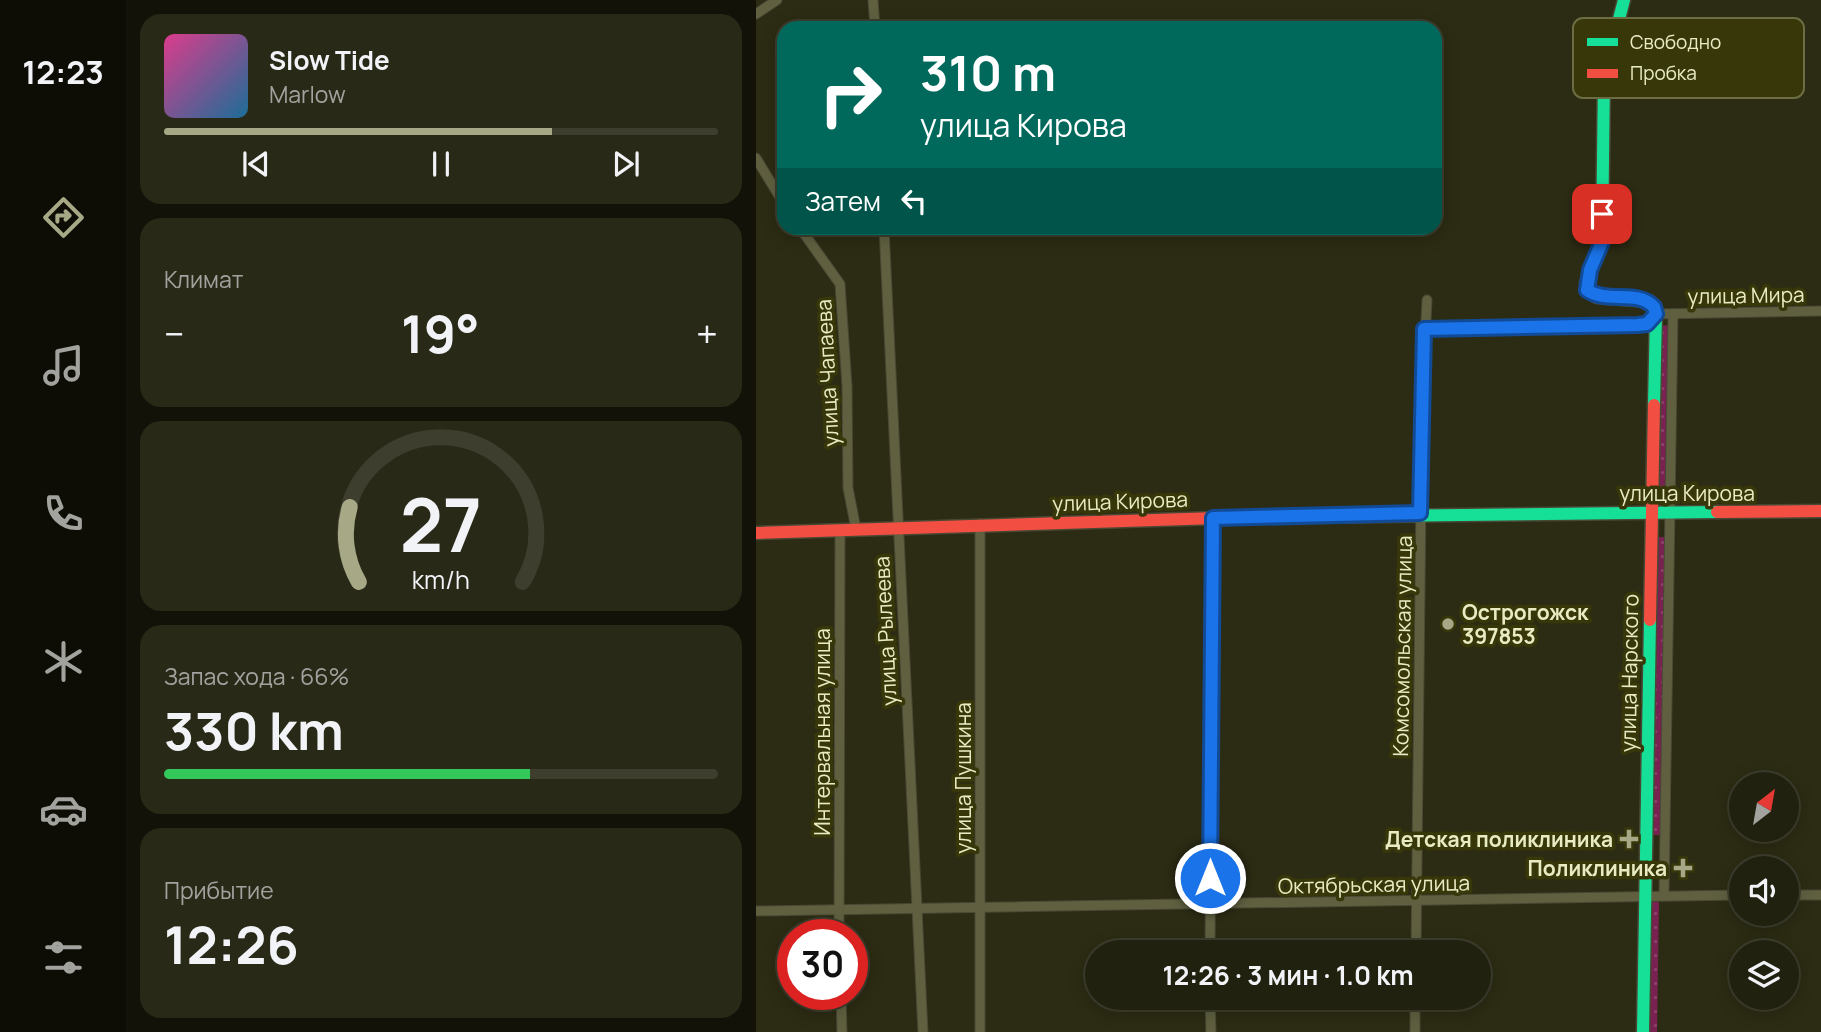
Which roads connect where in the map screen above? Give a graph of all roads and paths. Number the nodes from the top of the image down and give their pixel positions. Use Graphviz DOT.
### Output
graph roads {
  1 [pos="777,0"];
  2 [pos="873,0"];
  3 [pos="1624,0"];
  4 [pos="756,14"];
  5 [pos="1619,18"];
  6 [pos="874,21"];
  7 [pos="1604,98"];
  8 [pos="756,158"];
  9 [pos="777,192"];
  10 [pos="805,235"];
  11 [pos="884,235"];
  12 [pos="1427,300"];
  13 [pos="1821,311"];
  14 [pos="1656,314"];
  15 [pos="1673,314"];
  16 [pos="1424,329"];
  17 [pos="1821,511"];
  18 [pos="1672,512"];
  19 [pos="1420,513"];
  20 [pos="1651,513"];
  21 [pos="1213,518"];
  22 [pos="980,524"];
  23 [pos="897,528"];
  24 [pos="856,529"];
  25 [pos="840,530"];
  26 [pos="756,533"];
  27 [pos="1821,894"];
  28 [pos="1646,895"];
  29 [pos="1664,895"];
  30 [pos="1729,895"];
  31 [pos="1799,895"];
  32 [pos="1416,901"];
  33 [pos="1210,905"];
  34 [pos="838,909"];
  35 [pos="981,909"];
  36 [pos="917,910"];
  37 [pos="756,911"];
  38 [pos="838,919"];
  39 [pos="1210,940"];
  40 [pos="1416,940"];
  41 [pos="841,1010"];
  42 [pos="1210,1010"];
  43 [pos="1415,1010"];
  44 [pos="842,1032"];
  45 [pos="923,1032"];
  46 [pos="979,1032"];
  47 [pos="1211,1032"];
  48 [pos="1415,1032"];
  49 [pos="1643,1032"];
  1 -- 4 [label="street"];
  2 -- 6 [label="street"];
  3 -- 5 [label="street"];
  7 -- 14 [label="street"];
  8 -- 9 [label="street"];
  10 -- 24 [label="street, улица Чапаева"];
  11 -- 23 [label="street, улица Рылеева"];
  12 -- 16 [label="street, Комсомольская улица"];
  13 -- 15 [label="street, улица Мира"];
  14 -- 15 [label="street, улица Мира"];
  14 -- 16 [label="street, улица Мира"];
  14 -- 20 [label="street, улица Нарского"];
  15 -- 18 [label="street, улица Нарского"];
  16 -- 19 [label="street, Комсомольская улица"];
  17 -- 18 [label="street, улица Кирова"];
  18 -- 20 [label="street, улица Кирова"];
  18 -- 29 [label="street, улица Нарского"];
  19 -- 20 [label="street, улица Кирова"];
  19 -- 21 [label="street, улица Кирова"];
  19 -- 32 [label="street, Комсомольская улица"];
  20 -- 28 [label="street, улица Нарского"];
  21 -- 22 [label="street, улица Кирова"];
  21 -- 33 [label="street"];
  22 -- 23 [label="street, улица Кирова"];
  22 -- 35 [label="street, улица Пушкина"];
  23 -- 24 [label="street, улица Кирова"];
  23 -- 36 [label="street, улица Рылеева"];
  24 -- 25 [label="street, улица Кирова"];
  25 -- 26 [label="street, улица Кирова"];
  25 -- 34 [label="street, Интервальная улица"];
  27 -- 31 [label="street"];
  28 -- 29 [label="street, Октябрьская улица"];
  28 -- 32 [label="street, Октябрьская улица"];
  28 -- 49 [label="street, улица Нарского"];
  29 -- 30 [label="street, Октябрьская улица"];
  32 -- 33 [label="street, Октябрьская улица"];
  32 -- 40 [label="street, Комсомольская улица"];
  33 -- 35 [label="street, Октябрьская улица"];
  33 -- 39 [label="street"];
  34 -- 36 [label="street, Октябрьская улица"];
  34 -- 37 [label="street, Октябрьская улица"];
  34 -- 38 [label="street, Интервальная улица"];
  35 -- 36 [label="street, Октябрьская улица"];
  35 -- 46 [label="street, улица Пушкина"];
  36 -- 45 [label="street, улица Рылеева"];
  41 -- 44 [label="street"];
  42 -- 47 [label="street"];
  43 -- 48 [label="street"];
}
